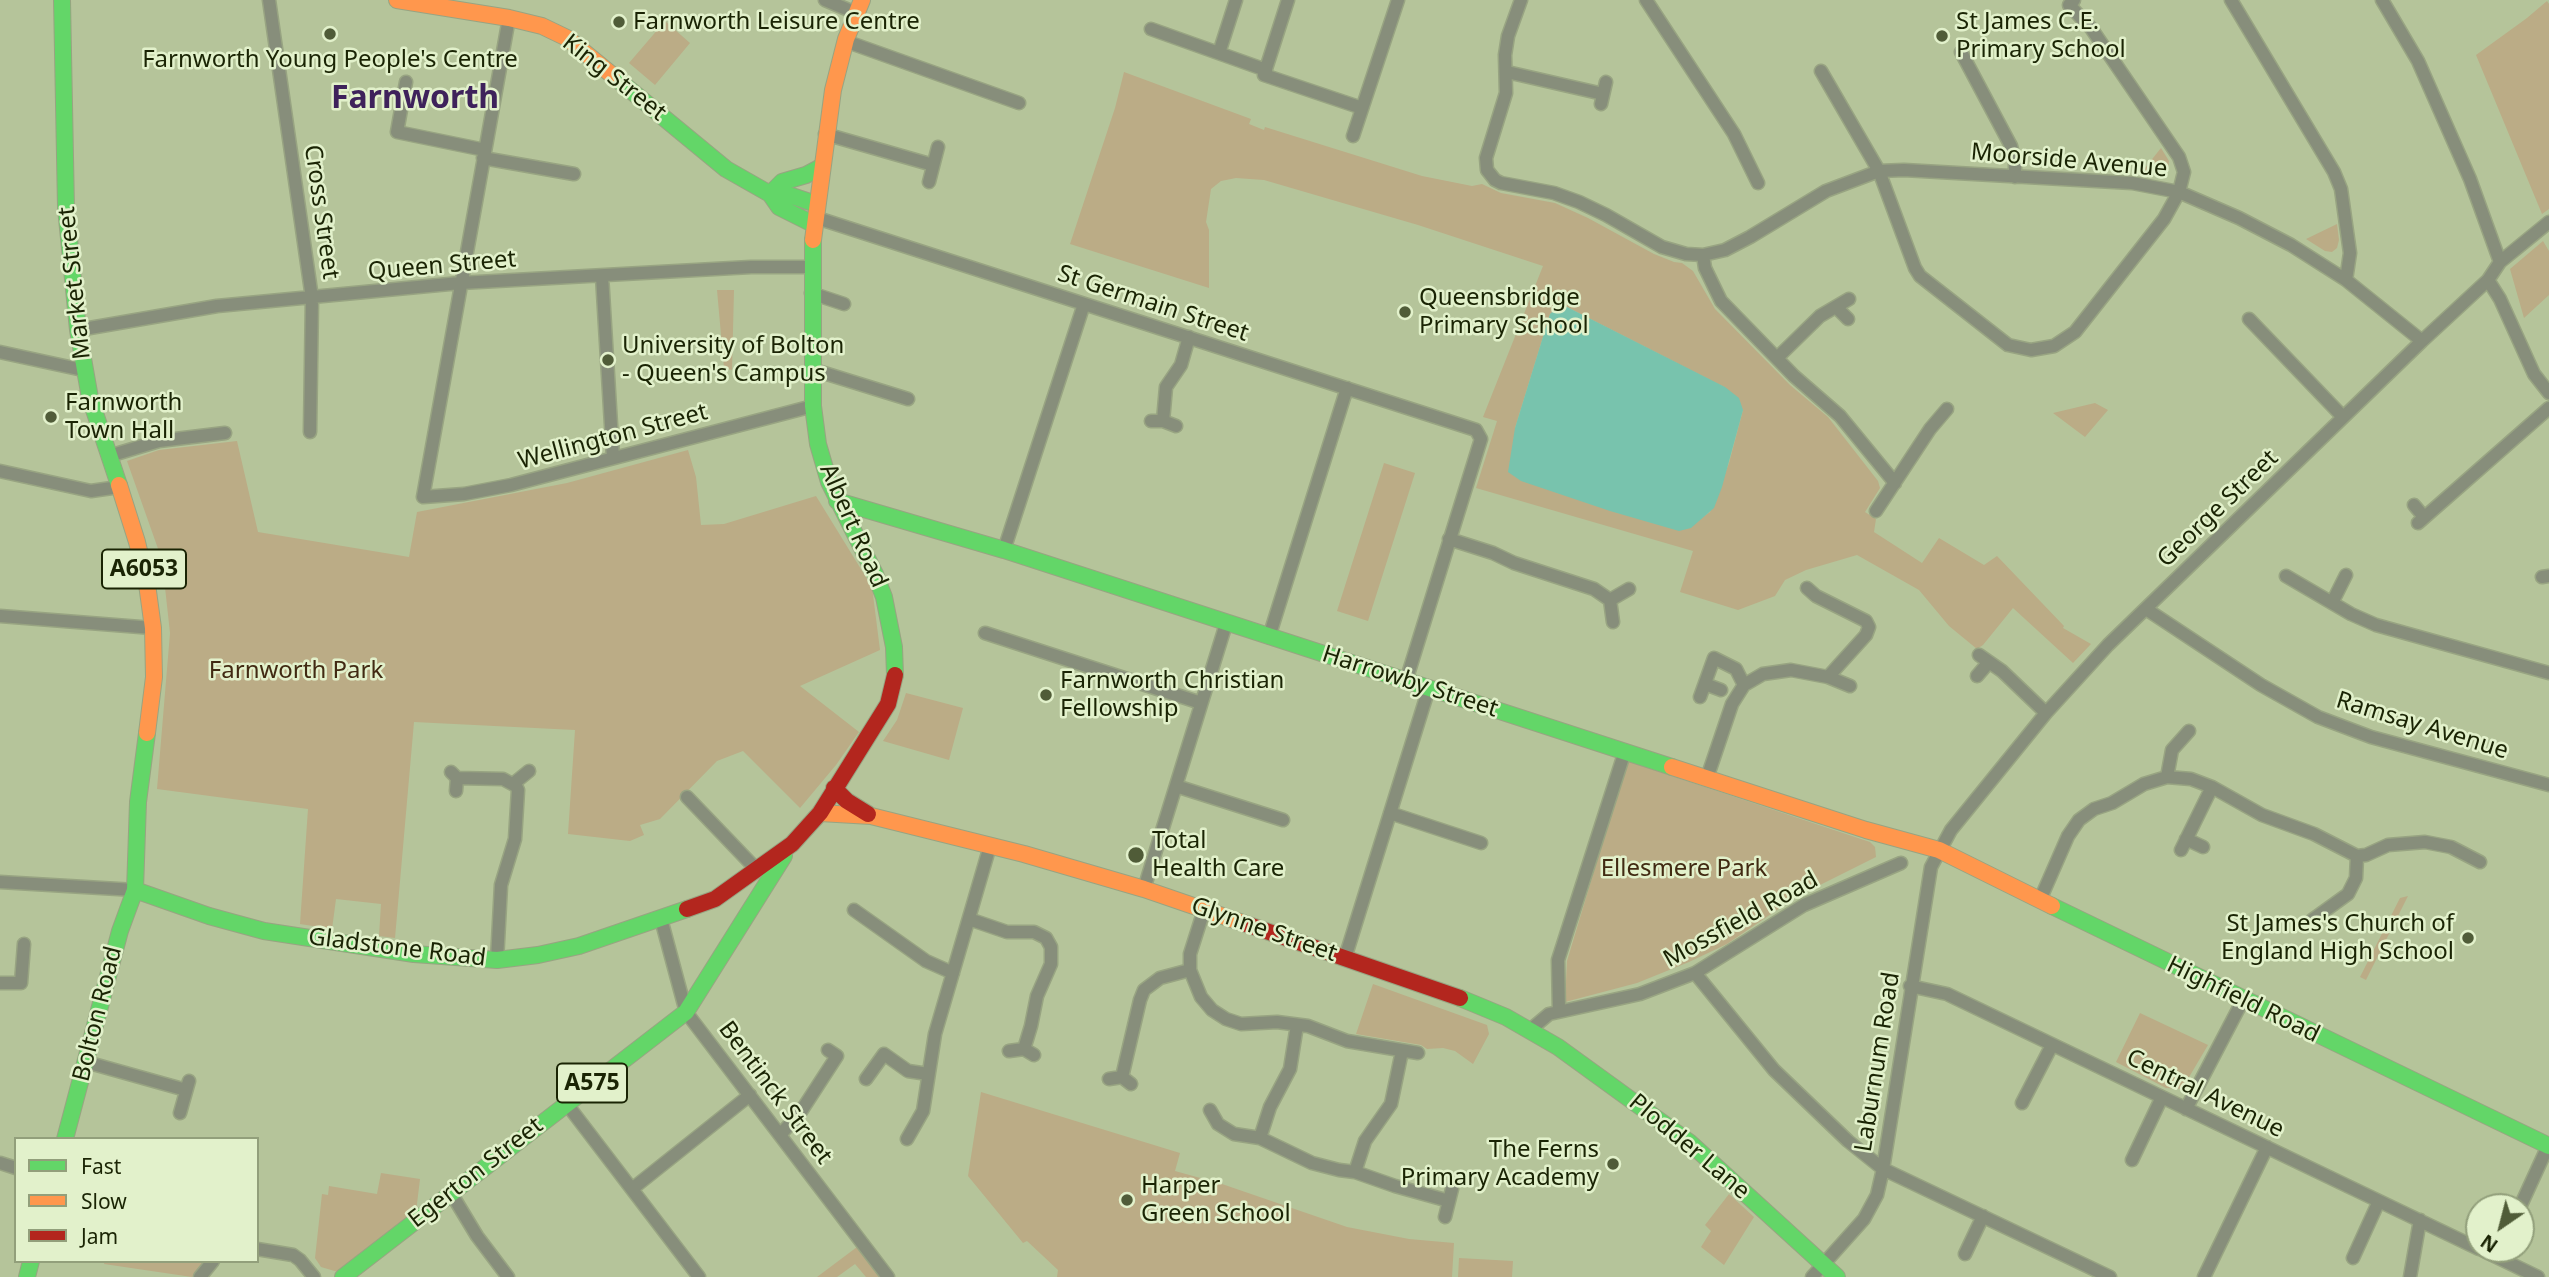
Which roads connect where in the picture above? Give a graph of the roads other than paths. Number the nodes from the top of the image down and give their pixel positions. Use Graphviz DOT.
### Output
graph roads {
  1 [pos="269,0"];
  2 [pos="397,0"];
  3 [pos="825,0"];
  4 [pos="1236,0"];
  5 [pos="1288,0"];
  6 [pos="1398,0"];
  7 [pos="1521,0"];
  8 [pos="1646,0"];
  9 [pos="2231,0"];
  10 [pos="2382,0"];
  11 [pos="2071,3"];
  12 [pos="65,4"];
  13 [pos="859,6"];
  14 [pos="1516,16"];
  15 [pos="509,18"];
  16 [pos="1531,20"];
  17 [pos="1151,29"];
  18 [pos="845,41"];
  19 [pos="1961,52"];
  20 [pos="1219,53"];
  21 [pos="1821,71"];
  22 [pos="1265,72"];
  23 [pos="1507,72"];
  24 [pos="407,82"];
  25 [pos="1603,93"];
  26 [pos="1019,103"];
  27 [pos="1362,108"];
  28 [pos="825,134"];
  29 [pos="1353,136"];
  30 [pos="938,147"];
  31 [pos="484,154"];
  32 [pos="933,165"];
  33 [pos="821,167"];
  34 [pos="1879,171"];
  35 [pos="574,174"];
  36 [pos="2015,177"];
  37 [pos="929,182"];
  38 [pos="1758,183"];
  39 [pos="2179,192"];
  40 [pos="770,194"];
  41 [pos="814,215"];
  42 [pos="2549,222"];
  43 [pos="1703,255"];
  44 [pos="2500,262"];
  45 [pos="812,267"];
  46 [pos="602,276"];
  47 [pos="2346,280"];
  48 [pos="2488,280"];
  49 [pos="460,283"];
  50 [pos="811,293"];
  51 [pos="312,298"];
  52 [pos="1849,299"];
  53 [pos="844,304"];
  54 [pos="1084,304"];
  55 [pos="1836,307"];
  56 [pos="1848,319"];
  57 [pos="2249,319"];
  58 [pos="78,330"];
  59 [pos="1189,337"];
  60 [pos="2422,341"];
  61 [pos="0,352"];
  62 [pos="1777,358"];
  63 [pos="811,369"];
  64 [pos="83,370"];
  65 [pos="1347,388"];
  66 [pos="2549,393"];
  67 [pos="908,399"];
  68 [pos="813,406"];
  69 [pos="2549,408"];
  70 [pos="1947,409"];
  71 [pos="2343,417"];
  72 [pos="1919,419"];
  73 [pos="1176,426"];
  74 [pos="1930,429"];
  75 [pos="310,432"];
  76 [pos="225,433"];
  77 [pos="109,456"];
  78 [pos="613,458"];
  79 [pos="0,471"];
  80 [pos="1895,483"];
  81 [pos="119,487"];
  82 [pos="837,501"];
  83 [pos="2414,505"];
  84 [pos="1876,512"];
  85 [pos="882,513"];
  86 [pos="851,527"];
  87 [pos="1449,538"];
  88 [pos="1004,550"];
  89 [pos="2346,575"];
  90 [pos="2286,576"];
  91 [pos="1629,589"];
  92 [pos="1611,600"];
  93 [pos="2332,603"];
  94 [pos="1807,608"];
  95 [pos="2146,609"];
  96 [pos="0,616"];
  97 [pos="1613,622"];
  98 [pos="1226,624"];
  99 [pos="153,628"];
  100 [pos="985,633"];
  101 [pos="1269,637"];
  102 [pos="2549,673"];
  103 [pos="1977,676"];
  104 [pos="1828,677"];
  105 [pos="1406,681"];
  106 [pos="1705,684"];
  107 [pos="1744,685"];
  108 [pos="1850,686"];
  109 [pos="1429,688"];
  110 [pos="1721,690"];
  111 [pos="1700,697"];
  112 [pos="1201,703"];
  113 [pos="2046,713"];
  114 [pos="2181,736"];
  115 [pos="1625,751"];
  116 [pos="529,771"];
  117 [pos="2167,777"];
  118 [pos="1707,778"];
  119 [pos="454,780"];
  120 [pos="513,784"];
  121 [pos="2549,785"];
  122 [pos="1176,786"];
  123 [pos="2212,787"];
  124 [pos="834,789"];
  125 [pos="687,797"];
  126 [pos="820,813"];
  127 [pos="1390,813"];
  128 [pos="871,816"];
  129 [pos="1283,820"];
  130 [pos="1481,843"];
  131 [pos="792,844"];
  132 [pos="989,846"];
  133 [pos="2203,847"];
  134 [pos="1939,850"];
  135 [pos="2357,856"];
  136 [pos="1894,862"];
  137 [pos="2480,862"];
  138 [pos="755,868"];
  139 [pos="0,882"];
  140 [pos="1144,889"];
  141 [pos="135,890"];
  142 [pos="2040,900"];
  143 [pos="2328,909"];
  144 [pos="854,910"];
  145 [pos="1204,910"];
  146 [pos="661,919"];
  147 [pos="969,919"];
  148 [pos="2312,920"];
  149 [pos="2336,920"];
  150 [pos="24,944"];
  151 [pos="1345,958"];
  152 [pos="497,960"];
  153 [pos="1190,970"];
  154 [pos="953,973"];
  155 [pos="1695,973"];
  156 [pos="0,983"];
  157 [pos="1910,986"];
  158 [pos="2243,1000"];
  159 [pos="1559,1011"];
  160 [pos="686,1012"];
  161 [pos="1297,1025"];
  162 [pos="1530,1030"];
  163 [pos="2052,1045"];
  164 [pos="828,1050"];
  165 [pos="1009,1051"];
  166 [pos="1402,1051"];
  167 [pos="1419,1053"];
  168 [pos="86,1062"];
  169 [pos="928,1074"];
  170 [pos="866,1079"];
  171 [pos="1121,1080"];
  172 [pos="750,1095"];
  173 [pos="2162,1097"];
  174 [pos="2022,1102"];
  175 [pos="566,1103"];
  176 [pos="2186,1109"];
  177 [pos="1210,1110"];
  178 [pos="180,1113"];
  179 [pos="780,1135"];
  180 [pos="66,1137"];
  181 [pos="1260,1138"];
  182 [pos="907,1139"];
  183 [pos="2549,1146"];
  184 [pos="2267,1147"];
  185 [pos="2132,1160"];
  186 [pos="1883,1169"];
  187 [pos="1355,1171"];
  188 [pos="632,1189"];
  189 [pos="451,1193"];
  190 [pos="2527,1193"];
  191 [pos="2379,1201"];
  192 [pos="1983,1216"];
  193 [pos="1445,1217"];
  194 [pos="2420,1220"];
  195 [pos="2465,1242"];
  196 [pos="259,1249"];
  197 [pos="1965,1254"];
  198 [pos="2353,1258"];
  199 [pos="212,1263"];
  200 [pos="2515,1263"];
  201 [pos="1817,1270"];
  202 [pos="2082,1271"];
  203 [pos="201,1277"];
  204 [pos="314,1277"];
  205 [pos="343,1277"];
  206 [pos="508,1277"];
  207 [pos="699,1277"];
  208 [pos="888,1277"];
  209 [pos="1837,1277"];
  210 [pos="2110,1277"];
  211 [pos="2204,1277"];
  212 [pos="2410,1277"];
  213 [pos="2538,1277"];
  1 -- 51 [label="street, Cross Street"];
  2 -- 15 [label="main road, King Street"];
  3 -- 13 [label="street"];
  4 -- 20 [label="street"];
  5 -- 22 [label="street"];
  6 -- 27 [label="street"];
  7 -- 14 [label="street"];
  8 -- 38 [label="street"];
  9 -- 47 [label="street"];
  10 -- 44 [label="street"];
  11 -- 39 [label="street"];
  12 -- 58 [label="main road, Market Street / A6053"];
  13 -- 18 [label="main road, Albert Road / A575"];
  14 -- 16 [label="street"];
  14 -- 23 [label="street"];
  15 -- 31 [label="street"];
  15 -- 40 [label="main road, King Street"];
  17 -- 20 [label="street"];
  18 -- 26 [label="street"];
  18 -- 28 [label="main road, Albert Road / A575"];
  19 -- 36 [label="street"];
  20 -- 22 [label="street"];
  21 -- 34 [label="street"];
  22 -- 27 [label="street"];
  23 -- 25 [label="street"];
  23 -- 43 [label="street"];
  24 -- 31 [label="street"];
  27 -- 29 [label="street"];
  28 -- 32 [label="street"];
  28 -- 33 [label="main road, Albert Road / A575"];
  30 -- 32 [label="street"];
  31 -- 35 [label="street"];
  31 -- 49 [label="street"];
  32 -- 37 [label="street"];
  33 -- 40 [label="main road"];
  33 -- 41 [label="main road, Albert Road / A575"];
  34 -- 36 [label="street, Moorside Avenue"];
  34 -- 39 [label="street"];
  34 -- 43 [label="street"];
  36 -- 39 [label="street, Moorside Avenue"];
  39 -- 47 [label="street, Moorside Avenue"];
  40 -- 41 [label="main road, King Street"];
  41 -- 45 [label="main road, Albert Road / A575"];
  41 -- 54 [label="street, St Germain Street"];
  42 -- 44 [label="street, George Street"];
  43 -- 62 [label="street"];
  44 -- 48 [label="street, George Street"];
  45 -- 46 [label="street, Queen Street"];
  45 -- 50 [label="main road, Albert Road / A575"];
  46 -- 49 [label="street, Queen Street"];
  46 -- 78 [label="street"];
  47 -- 60 [label="street, Moorside Avenue"];
  48 -- 60 [label="street, George Street"];
  48 -- 66 [label="street"];
  49 -- 51 [label="street, Queen Street"];
  49 -- 78 [label="street, Wellington Street"];
  50 -- 53 [label="street"];
  50 -- 63 [label="main road, Albert Road / A575"];
  51 -- 58 [label="street, Queen Street"];
  51 -- 75 [label="street, Cross Street"];
  52 -- 55 [label="street"];
  54 -- 59 [label="street, St Germain Street"];
  54 -- 88 [label="street"];
  55 -- 56 [label="street"];
  55 -- 62 [label="street"];
  57 -- 71 [label="street"];
  58 -- 64 [label="main road, Market Street / A6053"];
  59 -- 65 [label="street, St Germain Street"];
  59 -- 73 [label="street"];
  60 -- 71 [label="street, George Street"];
  61 -- 64 [label="street"];
  62 -- 80 [label="street"];
  63 -- 67 [label="street"];
  63 -- 68 [label="main road, Albert Road / A575"];
  64 -- 77 [label="main road, Market Street / A6053"];
  65 -- 87 [label="street, St Germain Street"];
  65 -- 101 [label="street"];
  68 -- 78 [label="street, Wellington Street"];
  68 -- 82 [label="main road, Albert Road / A575"];
  69 -- 83 [label="street"];
  70 -- 74 [label="street"];
  71 -- 95 [label="street, George Street"];
  72 -- 74 [label="street"];
  74 -- 80 [label="street"];
  76 -- 77 [label="street"];
  77 -- 81 [label="main road, Market Street / A6053"];
  79 -- 81 [label="street"];
  80 -- 84 [label="street"];
  81 -- 99 [label="main road, Market Street / A6053"];
  82 -- 85 [label="main road, Harrowby Street"];
  82 -- 86 [label="main road, Albert Road / A575"];
  85 -- 86 [label="main road"];
  85 -- 88 [label="main road, Harrowby Street"];
  86 -- 124 [label="main road, Albert Road / A575"];
  87 -- 92 [label="street"];
  87 -- 105 [label="street"];
  88 -- 98 [label="main road, Harrowby Street"];
  89 -- 93 [label="street"];
  90 -- 93 [label="street"];
  91 -- 92 [label="street"];
  92 -- 97 [label="street"];
  93 -- 102 [label="street"];
  94 -- 104 [label="street"];
  95 -- 113 [label="street, George Street"];
  95 -- 121 [label="street, Ramsay Avenue"];
  96 -- 99 [label="street"];
  98 -- 101 [label="main road, Harrowby Street"];
  98 -- 112 [label="street"];
  99 -- 141 [label="main road, Market Street / A6053"];
  100 -- 112 [label="street"];
  101 -- 105 [label="main road, Harrowby Street"];
  103 -- 113 [label="street"];
  104 -- 107 [label="street"];
  104 -- 108 [label="street"];
  105 -- 109 [label="main road, Harrowby Street"];
  106 -- 107 [label="street"];
  106 -- 110 [label="street"];
  106 -- 111 [label="street"];
  107 -- 118 [label="street"];
  109 -- 115 [label="main road, Harrowby Street"];
  109 -- 127 [label="street"];
  112 -- 122 [label="street"];
  113 -- 134 [label="street, George Street"];
  114 -- 117 [label="street"];
  115 -- 118 [label="main road, Harrowby Street"];
  115 -- 159 [label="street"];
  116 -- 120 [label="street"];
  117 -- 123 [label="street"];
  117 -- 142 [label="street"];
  118 -- 134 [label="main road, Harrowby Street"];
  119 -- 120 [label="street"];
  120 -- 152 [label="street"];
  122 -- 129 [label="street"];
  122 -- 140 [label="street"];
  123 -- 133 [label="street"];
  123 -- 135 [label="street"];
  124 -- 126 [label="main road, A575"];
  124 -- 128 [label="main road, Glynne Street"];
  124 -- 138 [label="main road, Gladstone Road / A575"];
  125 -- 138 [label="street"];
  126 -- 128 [label="main road, Glynne Street"];
  126 -- 131 [label="main road, A575"];
  127 -- 130 [label="street"];
  127 -- 151 [label="street"];
  128 -- 132 [label="main road, Glynne Street"];
  131 -- 138 [label="main road, Gladstone Road / A575"];
  131 -- 160 [label="main road, Egerton Street / A575"];
  132 -- 140 [label="main road, Glynne Street"];
  132 -- 147 [label="street"];
  134 -- 142 [label="main road, Highfield Road"];
  134 -- 157 [label="street, Laburnum Road"];
  135 -- 137 [label="street"];
  135 -- 143 [label="street"];
  136 -- 155 [label="street, Mossfield Road"];
  138 -- 146 [label="main road, Gladstone Road / A575"];
  139 -- 141 [label="street"];
  140 -- 145 [label="main road, Glynne Street"];
  141 -- 152 [label="main road, Gladstone Road / A575"];
  141 -- 168 [label="main road, Bolton Road / A6053"];
  142 -- 158 [label="main road, Highfield Road"];
  143 -- 148 [label="street"];
  143 -- 149 [label="street"];
  144 -- 154 [label="street"];
  145 -- 151 [label="main road, Glynne Street"];
  145 -- 153 [label="street"];
  146 -- 152 [label="main road, Gladstone Road / A575"];
  146 -- 160 [label="street, Bentinck Street"];
  147 -- 154 [label="street"];
  147 -- 165 [label="street"];
  150 -- 156 [label="street"];
  151 -- 162 [label="main road, Glynne Street"];
  153 -- 161 [label="street"];
  153 -- 171 [label="street"];
  154 -- 169 [label="street"];
  155 -- 159 [label="street, Mossfield Road"];
  155 -- 186 [label="street"];
  157 -- 163 [label="street, Central Avenue"];
  157 -- 186 [label="street, Laburnum Road"];
  158 -- 176 [label="street"];
  158 -- 183 [label="main road, Highfield Road"];
  159 -- 162 [label="street, Mossfield Road"];
  160 -- 172 [label="street, Bentinck Street"];
  160 -- 175 [label="main road, Egerton Street / A575"];
  161 -- 166 [label="street"];
  161 -- 181 [label="street"];
  162 -- 201 [label="main road, Plodder Lane"];
  163 -- 173 [label="street, Central Avenue"];
  163 -- 174 [label="street"];
  164 -- 179 [label="street"];
  166 -- 167 [label="street"];
  166 -- 187 [label="street"];
  168 -- 178 [label="street"];
  168 -- 180 [label="main road, Bolton Road / A6053"];
  169 -- 170 [label="street"];
  169 -- 182 [label="street"];
  172 -- 179 [label="street, Bentinck Street"];
  172 -- 188 [label="street"];
  173 -- 176 [label="street, Central Avenue"];
  173 -- 185 [label="street"];
  175 -- 188 [label="street"];
  175 -- 189 [label="main road, Egerton Street / A575"];
  176 -- 184 [label="street, Central Avenue"];
  177 -- 181 [label="street"];
  179 -- 208 [label="street, Bentinck Street"];
  181 -- 187 [label="street"];
  183 -- 190 [label="street"];
  184 -- 191 [label="street, Central Avenue"];
  184 -- 211 [label="street"];
  186 -- 192 [label="street"];
  186 -- 201 [label="street, Laburnum Road"];
  187 -- 193 [label="street"];
  188 -- 207 [label="street"];
  189 -- 205 [label="main road, Egerton Street / A575"];
  189 -- 206 [label="street"];
  191 -- 194 [label="street, Central Avenue"];
  191 -- 198 [label="street"];
  192 -- 197 [label="street"];
  192 -- 202 [label="street"];
  194 -- 195 [label="street, Central Avenue"];
  194 -- 212 [label="street"];
  196 -- 204 [label="street"];
  199 -- 203 [label="street"];
  200 -- 213 [label="street, Central Avenue"];
  201 -- 209 [label="main road, Plodder Lane"];
  202 -- 210 [label="street"];
}
